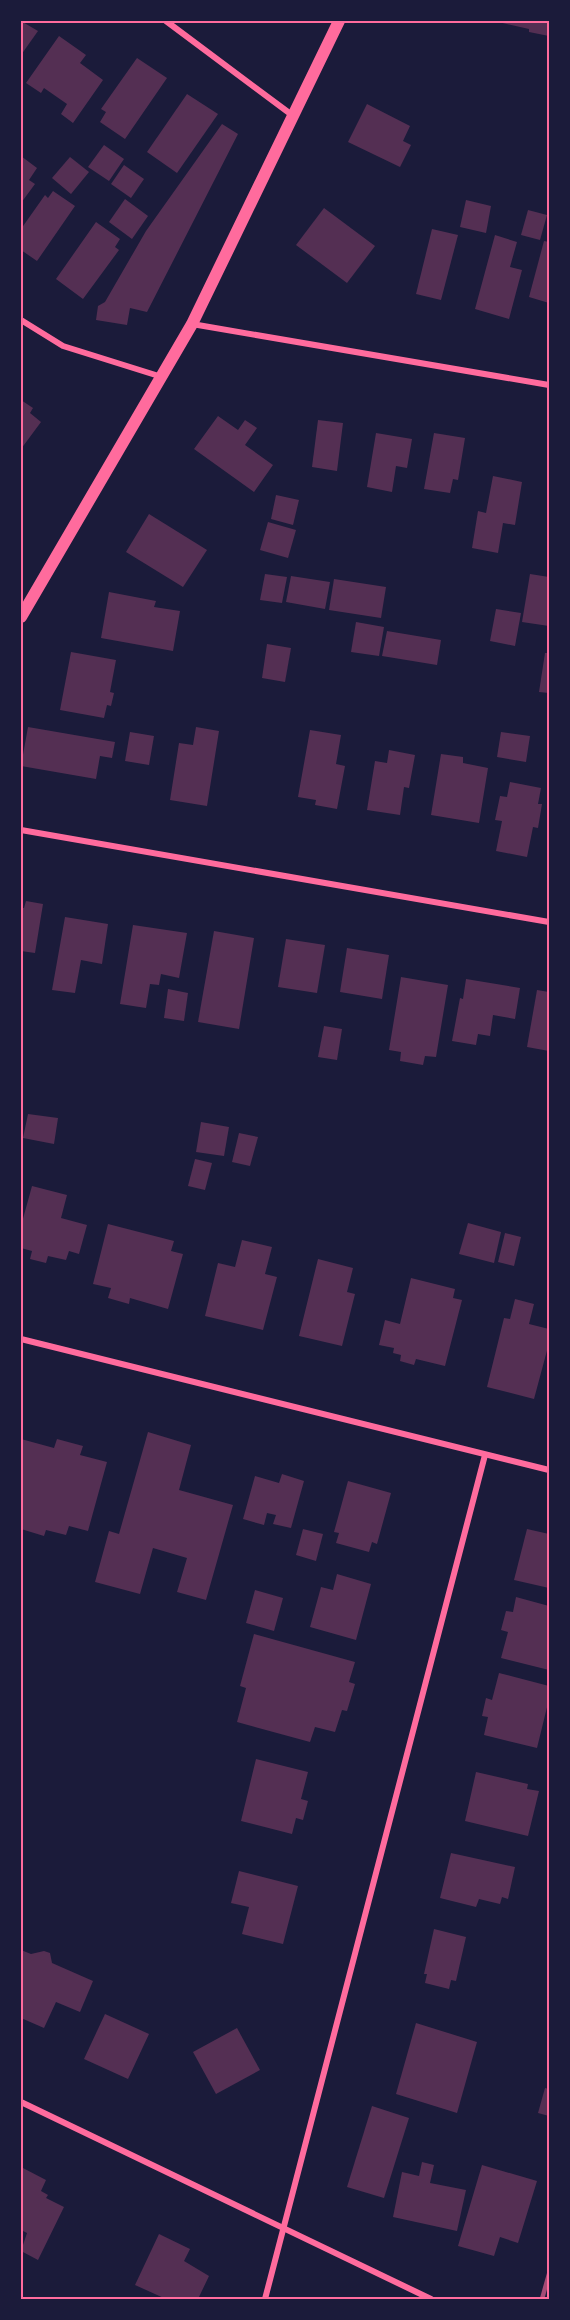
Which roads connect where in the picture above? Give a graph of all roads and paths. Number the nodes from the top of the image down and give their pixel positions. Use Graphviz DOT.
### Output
graph roads {
  1 [pos="166,21"];
  2 [pos="339,21"];
  3 [pos="292,115"];
  4 [pos="21,320"];
  5 [pos="192,324"];
  6 [pos="162,378"];
  7 [pos="549,385"];
  8 [pos="21,617"];
  9 [pos="21,830"];
  10 [pos="549,922"];
  11 [pos="21,1339"];
  12 [pos="485,1455"];
  13 [pos="549,1470"];
  14 [pos="21,2102"];
  15 [pos="284,2229"];
  16 [pos="265,2299"];
  17 [pos="431,2299"];
  1 -- 3 [label="street"];
  2 -- 3 [label="main road"];
  3 -- 5 [label="main road"];
  4 -- 6 [label="street"];
  5 -- 6 [label="main road"];
  5 -- 7 [label="street"];
  6 -- 8 [label="main road"];
  9 -- 10 [label="street"];
  11 -- 12 [label="street"];
  12 -- 13 [label="street"];
  12 -- 15 [label="street"];
  14 -- 15 [label="street"];
  15 -- 16 [label="street"];
  15 -- 17 [label="street"];
}
